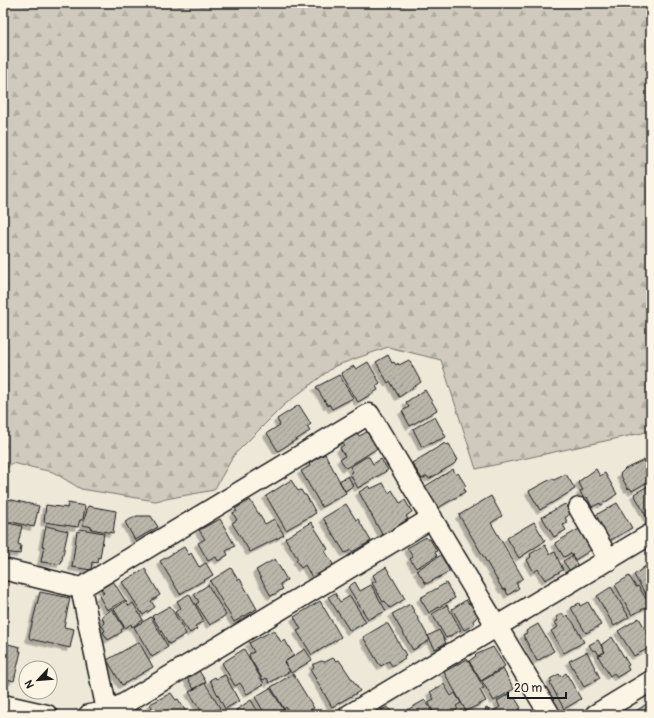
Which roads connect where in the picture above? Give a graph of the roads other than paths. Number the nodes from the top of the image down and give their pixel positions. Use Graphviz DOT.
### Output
graph roads {
  1 [pos="579,508"];
  2 [pos="432,518"];
  3 [pos="651,534"];
  4 [pos="609,560"];
  5 [pos="3,569"];
  6 [pos="81,588"];
  7 [pos="497,627"];
  8 [pos="651,681"];
  9 [pos="3,705"];
  10 [pos="102,714"];
  11 [pos="47,715"];
  12 [pos="349,715"];
  13 [pos="550,715"];
  14 [pos="595,715"];
  1 -- 4 [label="street"];
  2 -- 6 [label="street"];
  2 -- 7 [label="street"];
  2 -- 10 [label="street"];
  3 -- 4 [label="street"];
  4 -- 7 [label="street"];
  5 -- 6 [label="street"];
  6 -- 10 [label="street"];
  7 -- 12 [label="street"];
  7 -- 13 [label="street"];
  8 -- 14 [label="street"];
  9 -- 11 [label="street"];
}
